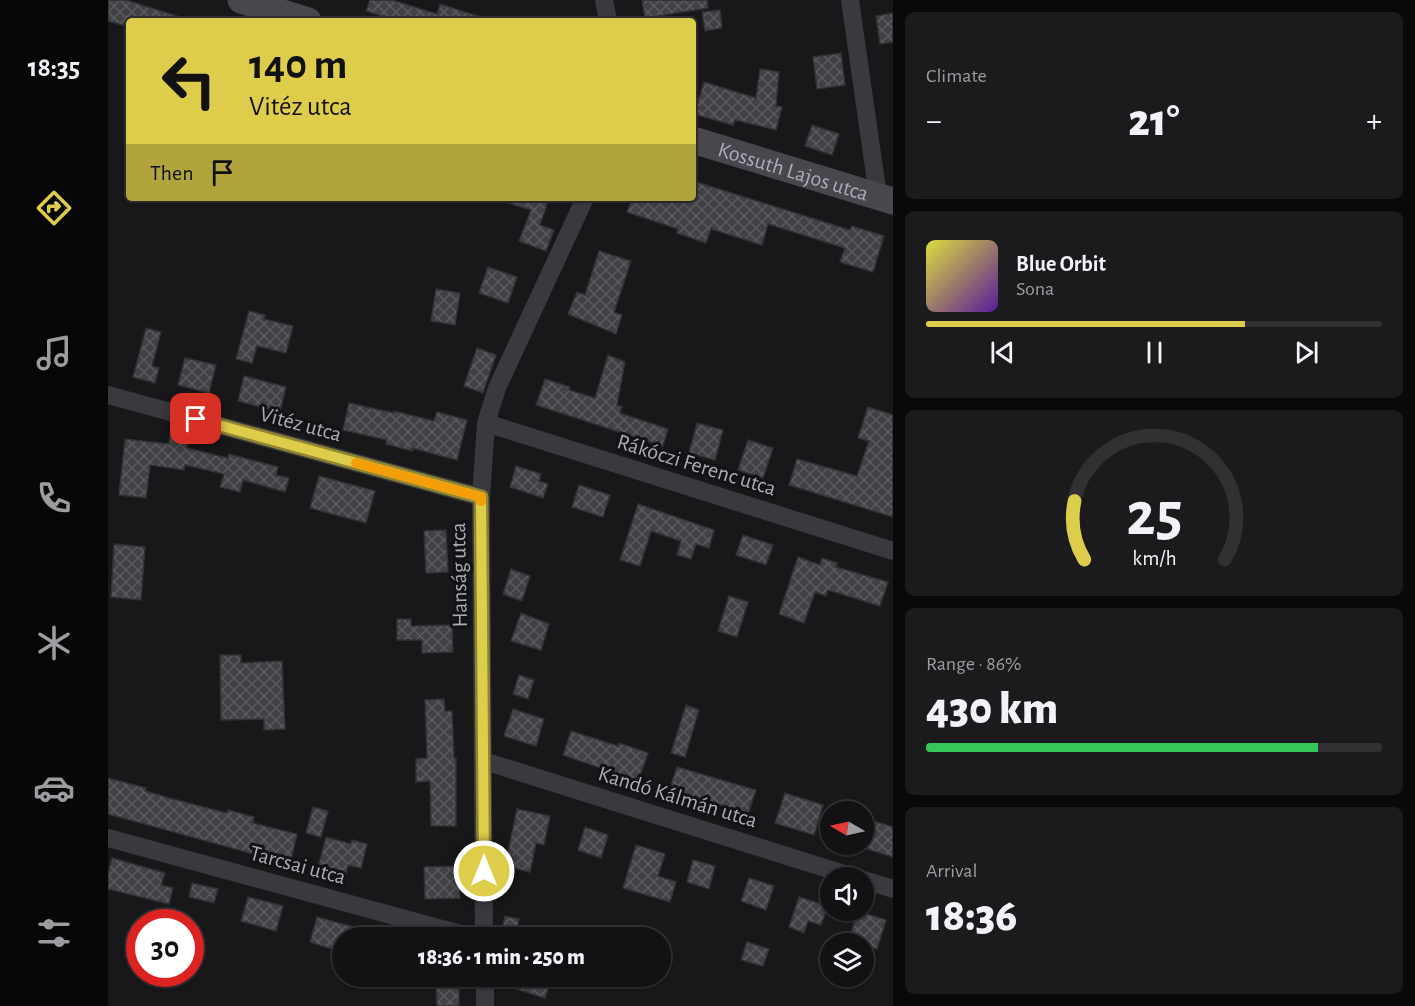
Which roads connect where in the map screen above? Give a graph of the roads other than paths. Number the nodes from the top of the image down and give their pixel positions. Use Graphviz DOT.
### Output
graph roads {
  1 [pos="241,0"];
  2 [pos="604,0"];
  3 [pos="850,0"];
  4 [pos="276,5"];
  5 [pos="302,18"];
  6 [pos="607,18"];
  7 [pos="696,141"];
  8 [pos="885,199"];
  9 [pos="584,201"];
  10 [pos="108,395"];
  11 [pos="486,423"];
  12 [pos="481,497"];
  13 [pos="893,551"];
  14 [pos="484,761"];
  15 [pos="108,838"];
  16 [pos="822,867"];
  17 [pos="874,883"];
  18 [pos="893,889"];
  19 [pos="435,927"];
  20 [pos="484,927"];
  21 [pos="485,987"];
  22 [pos="486,1006"];
  1 -- 4 [label="main road"];
  2 -- 6 [label="street"];
  3 -- 8 [label="street"];
  4 -- 5 [label="main road"];
  7 -- 8 [label="main road, Kossuth Lajos utca"];
  9 -- 11 [label="street, Hanság utca"];
  10 -- 12 [label="street, Vitéz utca"];
  11 -- 12 [label="street, Hanság utca"];
  11 -- 13 [label="street, Rákóczi Ferenc utca"];
  12 -- 14 [label="street, Hanság utca"];
  14 -- 16 [label="street, Kandó Kálmán utca"];
  14 -- 20 [label="street, Hanság utca"];
  15 -- 19 [label="street, Tarcsai utca"];
  17 -- 18 [label="street"];
  21 -- 22 [label="street"];
}
